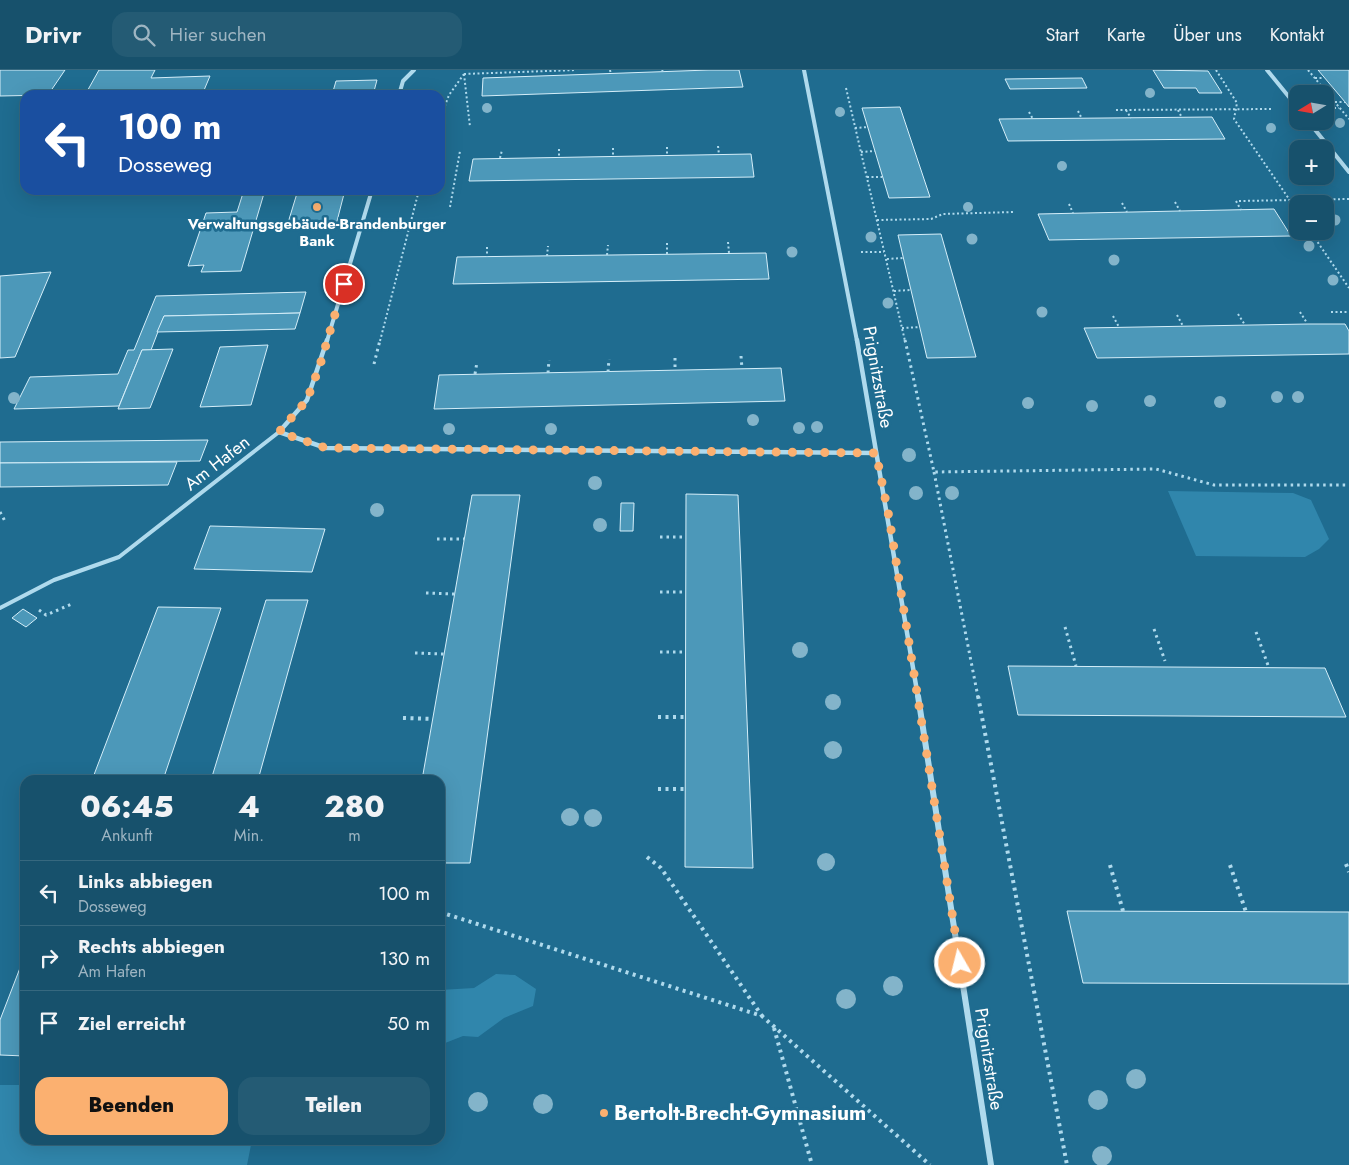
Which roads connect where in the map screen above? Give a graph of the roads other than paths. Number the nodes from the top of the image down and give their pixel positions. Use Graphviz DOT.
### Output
graph roads {
  1 [pos="414,70"];
  2 [pos="804,70"];
  3 [pos="1267,70"];
  4 [pos="400,90"];
  5 [pos="1289,97"];
  6 [pos="1315,130"];
  7 [pos="1349,172"];
  8 [pos="371,195"];
  9 [pos="279,432"];
  10 [pos="876,453"];
  11 [pos="76,572"];
  12 [pos="0,608"];
  13 [pos="991,1165"];
  1 -- 4 [label="street"];
  2 -- 10 [label="street, Prignitzstraße"];
  3 -- 5 [label="street"];
  6 -- 7 [label="street"];
  8 -- 9 [label="street, Am Hafen"];
  9 -- 10 [label="street"];
  9 -- 11 [label="lane, Am Hafen"];
  10 -- 13 [label="street, Prignitzstraße"];
  11 -- 12 [label="lane"];
}
